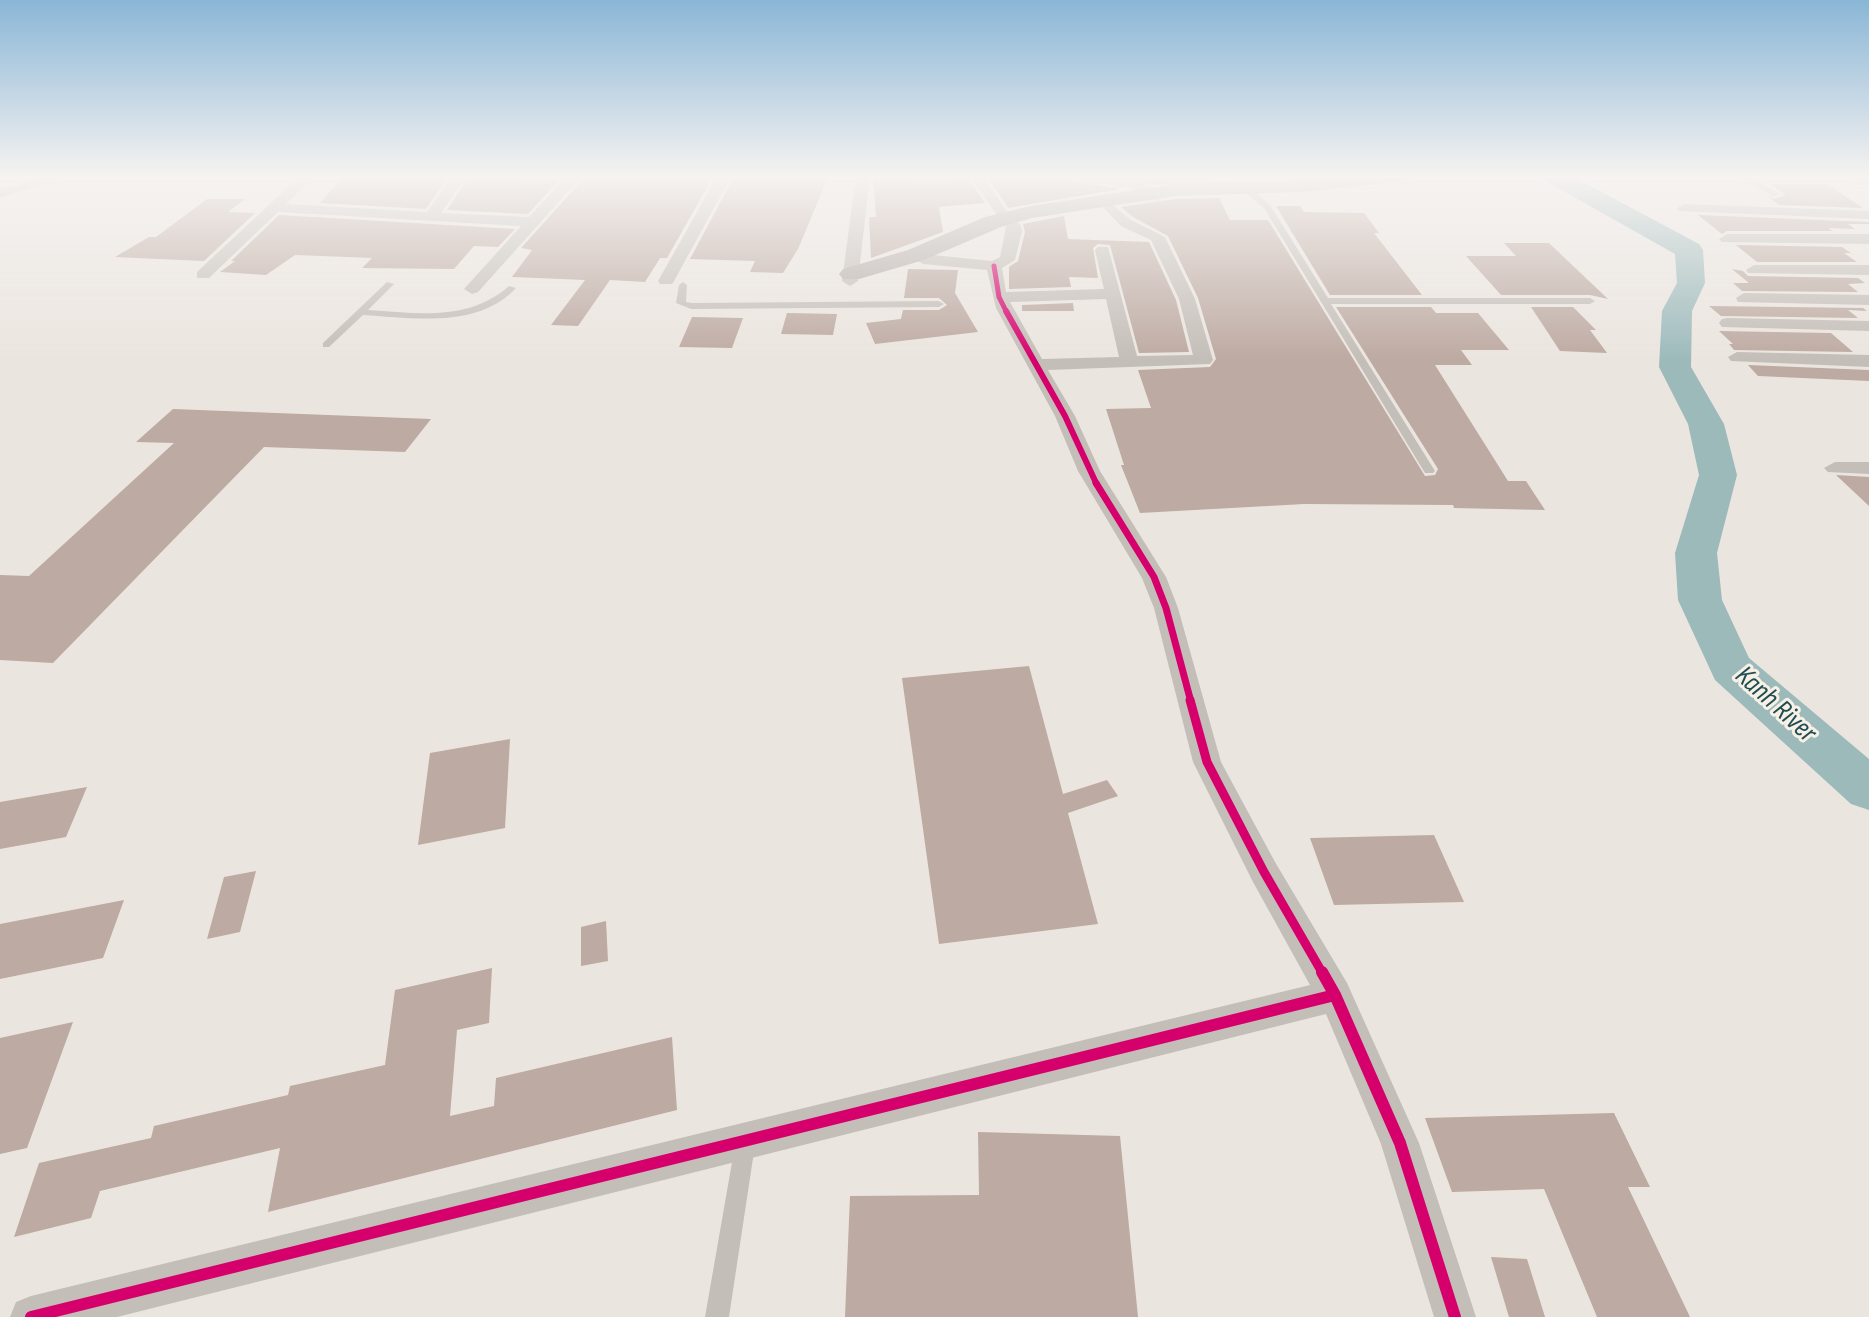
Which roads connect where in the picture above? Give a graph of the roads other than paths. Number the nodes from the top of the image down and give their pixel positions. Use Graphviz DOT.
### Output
graph roads {
  1 [pos="246,236"];
  2 [pos="520,236"];
  3 [pos="691,236"];
  4 [pos="855,236"];
  5 [pos="967,236"];
  6 [pos="975,236"];
  7 [pos="1013,236"];
  8 [pos="1156,236"];
  9 [pos="1285,236"];
  10 [pos="1727,239"];
  11 [pos="1869,239"];
  12 [pos="1103,250"];
  13 [pos="923,259"];
  14 [pos="994,266"];
  15 [pos="1754,270"];
  16 [pos="1869,270"];
  17 [pos="203,275"];
  18 [pos="850,278"];
  19 [pos="666,281"];
  20 [pos="390,284"];
  21 [pos="683,285"];
  22 [pos="512,288"];
  23 [pos="472,289"];
  24 [pos="1114,294"];
  25 [pos="999,297"];
  26 [pos="1744,298"];
  27 [pos="1869,300"];
  28 [pos="1326,301"];
  29 [pos="1590,301"];
  30 [pos="939,304"];
  31 [pos="361,312"];
  32 [pos="1728,323"];
  33 [pos="1869,326"];
  34 [pos="326,345"];
  35 [pos="1737,357"];
  36 [pos="1129,361"];
  37 [pos="1869,361"];
  38 [pos="1037,365"];
  39 [pos="1835,468"];
  40 [pos="1869,468"];
  41 [pos="1429,471"];
  42 [pos="1335,995"];
  43 [pos="745,1140"];
  44 [pos="31,1317"];
  45 [pos="717,1317"];
  46 [pos="1455,1317"];
  1 -- 17 [label="street"];
  2 -- 23 [label="street"];
  3 -- 19 [label="street"];
  4 -- 18 [label="street"];
  5 -- 18 [label="street"];
  6 -- 13 [label="street"];
  7 -- 14 [label="street"];
  8 -- 36 [label="street"];
  9 -- 28 [label="lane"];
  10 -- 11 [label="street"];
  12 -- 24 [label="street"];
  13 -- 14 [label="street"];
  13 -- 18 [label="street"];
  14 -- 25 [label="street"];
  15 -- 16 [label="street"];
  20 -- 31 [label="lane"];
  21 -- 30 [label="lane"];
  22 -- 31 [label="lane"];
  24 -- 25 [label="street"];
  24 -- 36 [label="street"];
  25 -- 38 [label="street"];
  26 -- 27 [label="street"];
  28 -- 29 [label="lane"];
  28 -- 41 [label="lane"];
  31 -- 34 [label="lane"];
  32 -- 33 [label="street"];
  35 -- 37 [label="street"];
  36 -- 38 [label="street"];
  38 -- 42 [label="street"];
  39 -- 40 [label="street"];
  42 -- 43 [label="street"];
  42 -- 46 [label="street"];
  43 -- 44 [label="street"];
  43 -- 45 [label="lane"];
}
